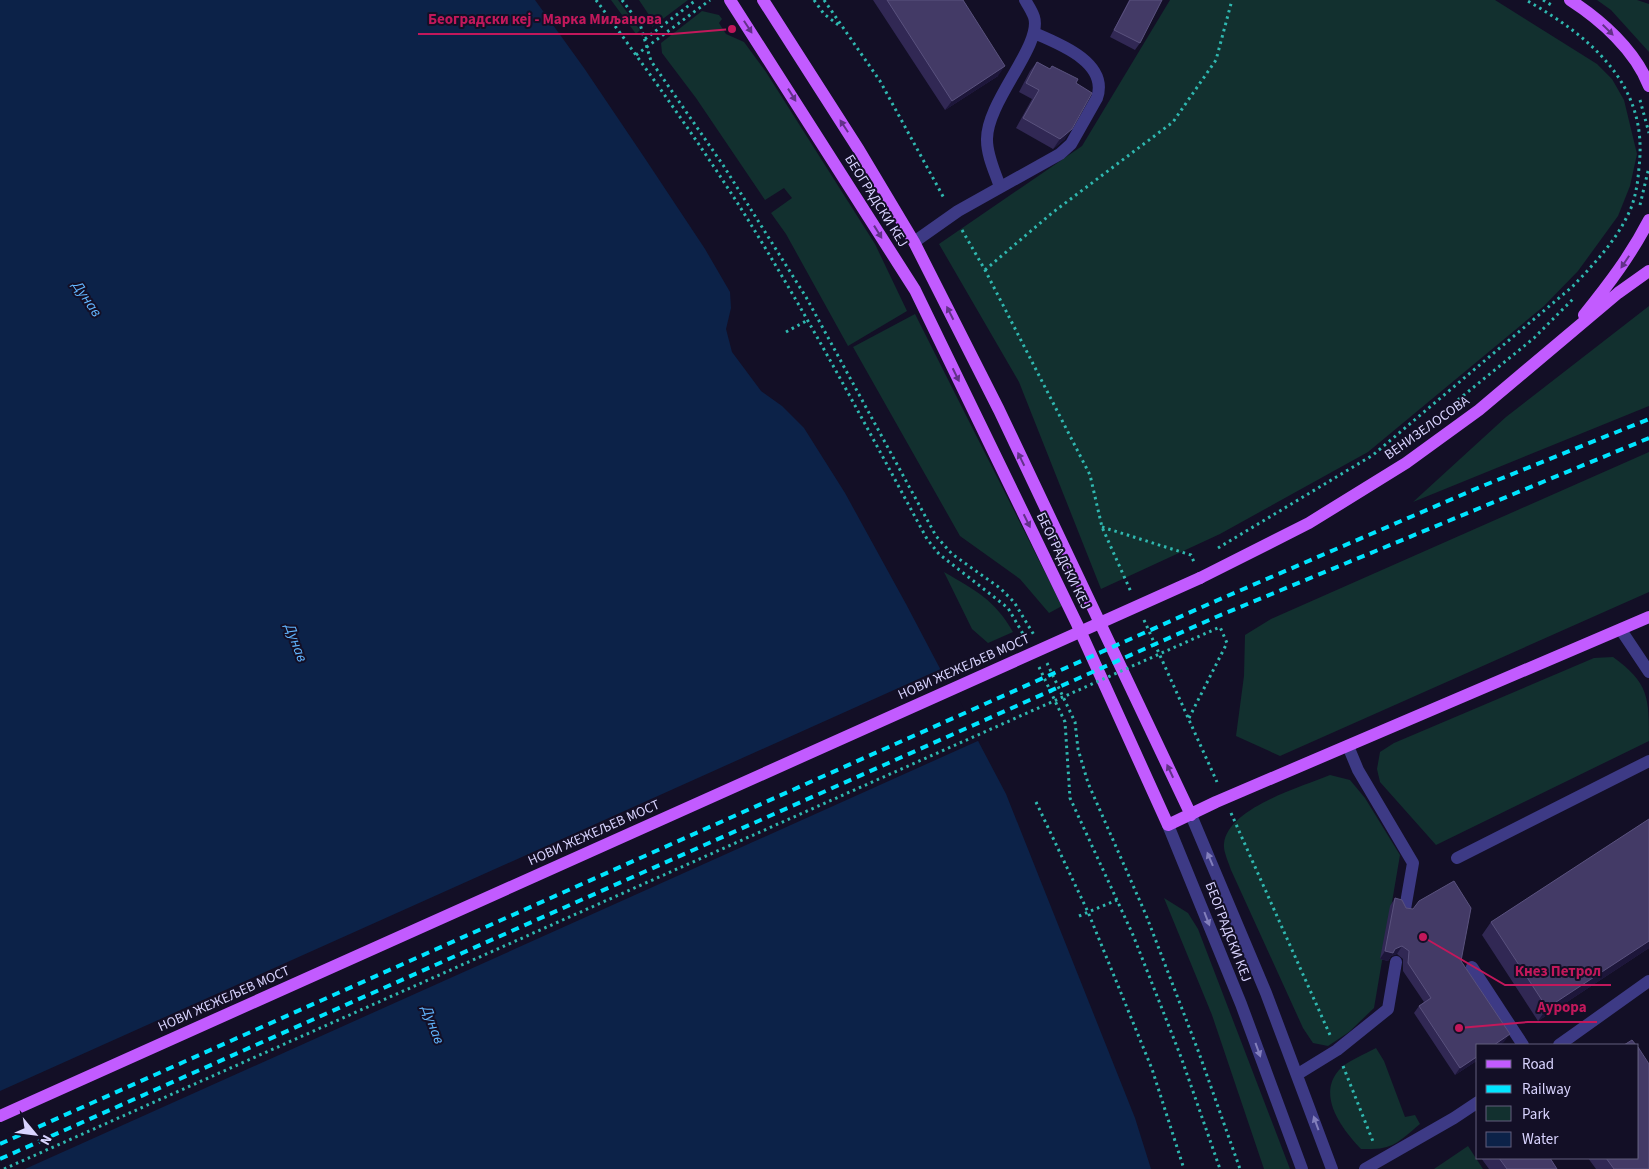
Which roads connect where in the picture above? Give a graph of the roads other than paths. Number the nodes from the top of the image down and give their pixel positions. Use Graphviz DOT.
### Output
graph roads {
  1 [pos="730,0"];
  2 [pos="763,0"];
  3 [pos="1025,0"];
  4 [pos="1570,0"];
  5 [pos="1034,33"];
  6 [pos="1649,86"];
  7 [pos="1000,188"];
  8 [pos="1649,220"];
  9 [pos="914,242"];
  10 [pos="1649,271"];
  11 [pos="1564,340"];
  12 [pos="1200,578"];
  13 [pos="1649,617"];
  14 [pos="1621,630"];
  15 [pos="1649,672"];
  16 [pos="1348,746"];
  17 [pos="1649,761"];
  18 [pos="1191,815"];
  19 [pos="1168,825"];
  20 [pos="1457,858"];
  21 [pos="1405,909"];
  22 [pos="1396,962"];
  23 [pos="1472,967"];
  24 [pos="1649,981"];
  25 [pos="1521,1044"];
  26 [pos="1560,1044"];
  27 [pos="1298,1074"];
  28 [pos="1476,1103"];
  29 [pos="0,1116"];
  30 [pos="1302,1169"];
  31 [pos="1332,1169"];
  32 [pos="1365,1169"];
  1 -- 19 [label="main road, БЕОГРАДСКИ КЕЈ, one-way"];
  9 -- 2 [label="main road, БЕОГРАДСКИ КЕЈ, one-way"];
  3 -- 5 [label="street"];
  4 -- 6 [label="main road, one-way"];
  5 -- 7 [label="street"];
  5 -- 7 [label="street"];
  7 -- 9 [label="street"];
  8 -- 11 [label="main road, one-way"];
  18 -- 9 [label="main road, БЕОГРАДСКИ КЕЈ, one-way"];
  10 -- 11 [label="main road, ВЕНИЗЕЛОСОВА"];
  11 -- 12 [label="main road, ВЕНИЗЕЛОСОВА"];
  12 -- 29 [label="main road, НОВИ ЖЕЖЕЉЕВ МОСТ, bridge"];
  13 -- 14 [label="main road"];
  14 -- 15 [label="street"];
  14 -- 16 [label="main road"];
  16 -- 18 [label="main road"];
  16 -- 21 [label="street"];
  17 -- 20 [label="street"];
  18 -- 19 [label="main road"];
  27 -- 18 [label="street, БЕОГРАДСКИ КЕЈ, one-way"];
  19 -- 30 [label="street, БЕОГРАДСКИ КЕЈ, one-way"];
  22 -- 27 [label="street"];
  23 -- 25 [label="street"];
  24 -- 26 [label="street"];
  31 -- 27 [label="street, БЕОГРАДСКИ КЕЈ, one-way"];
  28 -- 32 [label="street"];
}
